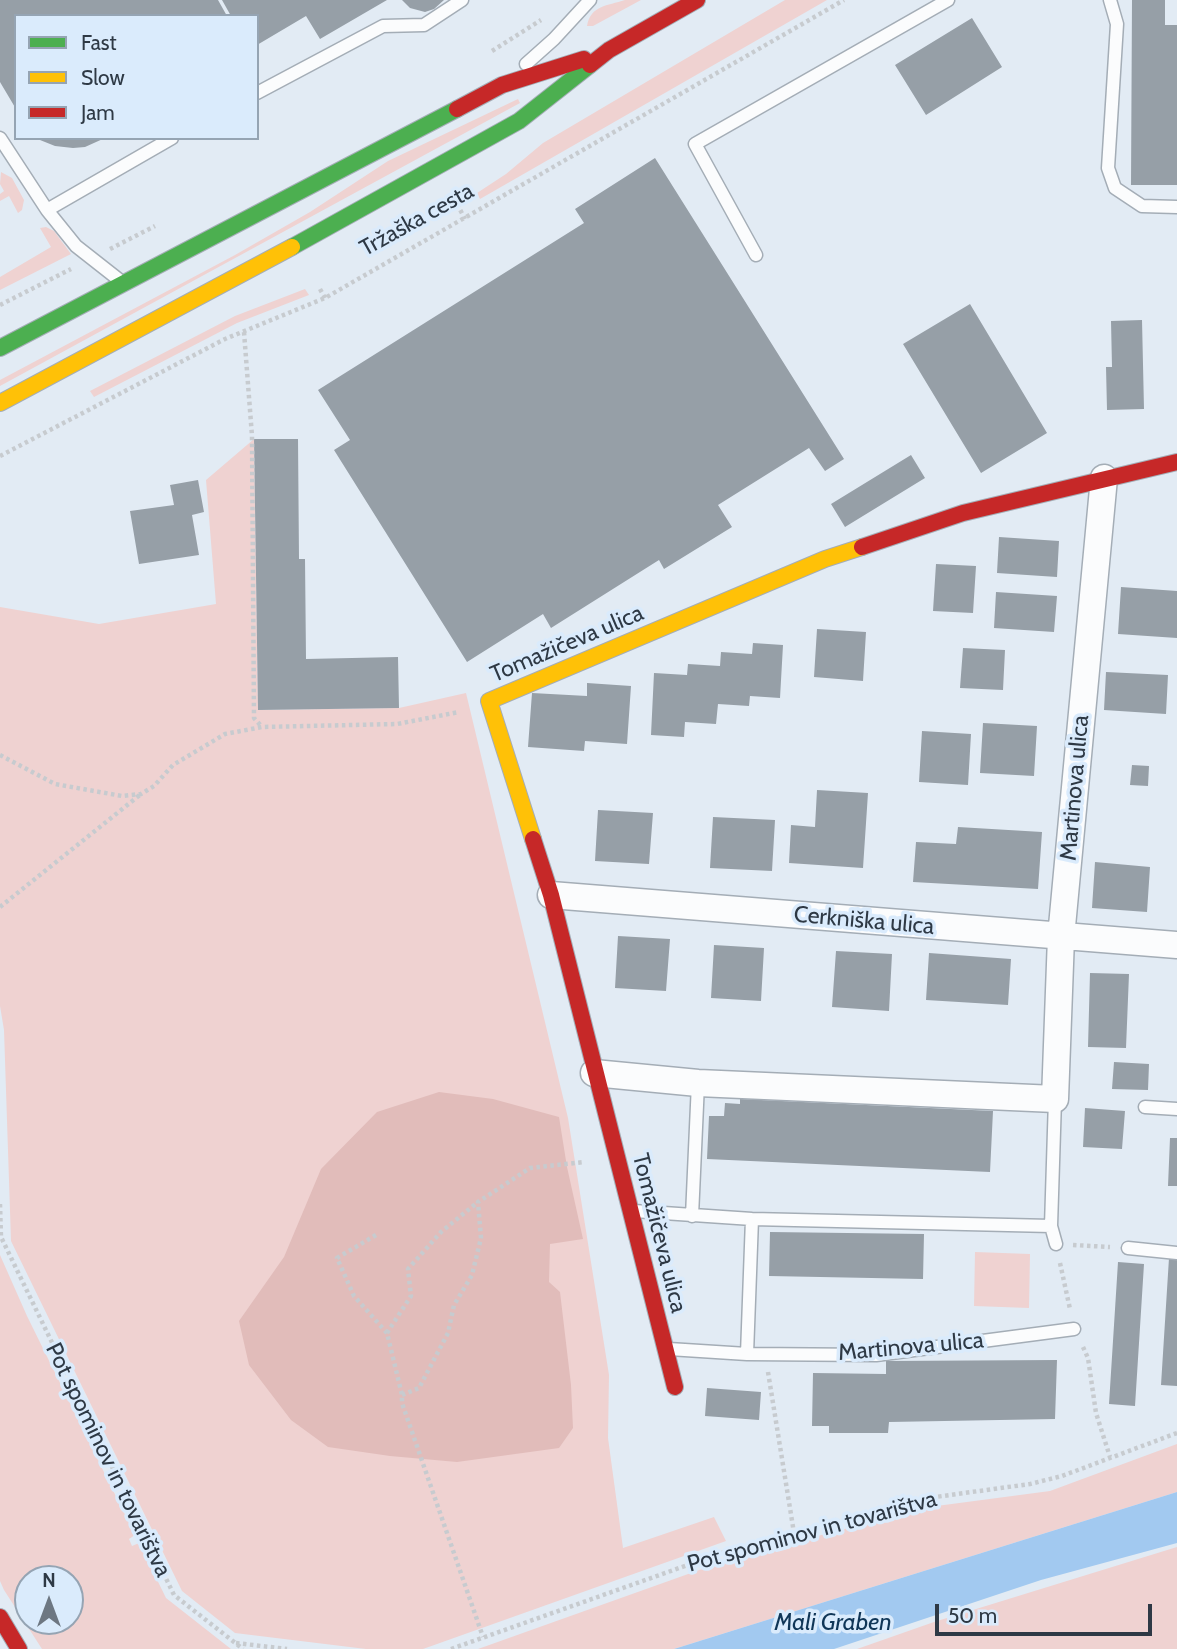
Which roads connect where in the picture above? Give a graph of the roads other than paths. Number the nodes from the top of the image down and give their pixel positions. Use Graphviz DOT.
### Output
graph roads {
  1 [pos="462,0"];
  2 [pos="590,0"];
  3 [pos="697,0"];
  4 [pos="948,0"];
  5 [pos="1110,0"];
  6 [pos="610,50"];
  7 [pos="502,85"];
  8 [pos="259,92"];
  9 [pos="0,138"];
  10 [pos="169,140"];
  11 [pos="1177,207"];
  12 [pos="47,210"];
  13 [pos="756,255"];
  14 [pos="124,284"];
  15 [pos="0,348"];
  16 [pos="0,403"];
  17 [pos="1177,462"];
  18 [pos="1104,478"];
  19 [pos="551,895"];
  20 [pos="1061,937"];
  21 [pos="1177,945"];
  22 [pos="594,1073"];
  23 [pos="698,1083"];
  24 [pos="1055,1099"];
  25 [pos="1145,1107"];
  26 [pos="1177,1109"];
  27 [pos="630,1210"];
  28 [pos="692,1216"];
  29 [pos="752,1219"];
  30 [pos="1051,1226"];
  31 [pos="1056,1244"];
  32 [pos="1128,1248"];
  33 [pos="1177,1253"];
  34 [pos="1074,1329"];
  35 [pos="665,1349"];
  36 [pos="747,1354"];
  37 [pos="675,1387"];
  38 [pos="0,1617"];
  39 [pos="19,1649"];
  1 -- 8 [label="lane"];
  2 -- 7 [label="lane"];
  3 -- 6 [label="main road, Tržaška cesta"];
  4 -- 13 [label="lane"];
  5 -- 11 [label="lane"];
  6 -- 7 [label="main road, Tržaška cesta"];
  6 -- 16 [label="main road, Tržaška cesta"];
  7 -- 14 [label="main road, Tržaška cesta"];
  9 -- 12 [label="lane"];
  10 -- 12 [label="lane"];
  12 -- 14 [label="lane"];
  14 -- 15 [label="main road, Tržaška cesta"];
  17 -- 18 [label="main road, Tomažičeva ulica"];
  18 -- 19 [label="main road, Tomažičeva ulica"];
  18 -- 20 [label="street, Martinova ulica"];
  19 -- 20 [label="street, Cerkniška ulica"];
  19 -- 22 [label="main road, Tomažičeva ulica"];
  20 -- 21 [label="street, Cerkniška ulica"];
  20 -- 24 [label="street, Martinova ulica"];
  22 -- 23 [label="street"];
  22 -- 27 [label="main road, Tomažičeva ulica"];
  23 -- 24 [label="street"];
  23 -- 28 [label="lane"];
  24 -- 30 [label="lane, Martinova ulica"];
  25 -- 26 [label="lane"];
  27 -- 28 [label="lane"];
  27 -- 35 [label="main road, Tomažičeva ulica"];
  28 -- 29 [label="lane"];
  29 -- 30 [label="lane"];
  29 -- 36 [label="lane"];
  30 -- 31 [label="lane, Martinova ulica"];
  32 -- 33 [label="lane"];
  34 -- 36 [label="lane, Martinova ulica"];
  35 -- 36 [label="lane, Martinova ulica"];
  35 -- 37 [label="main road, Tomažičeva ulica"];
  38 -- 39 [label="main road"];
}
